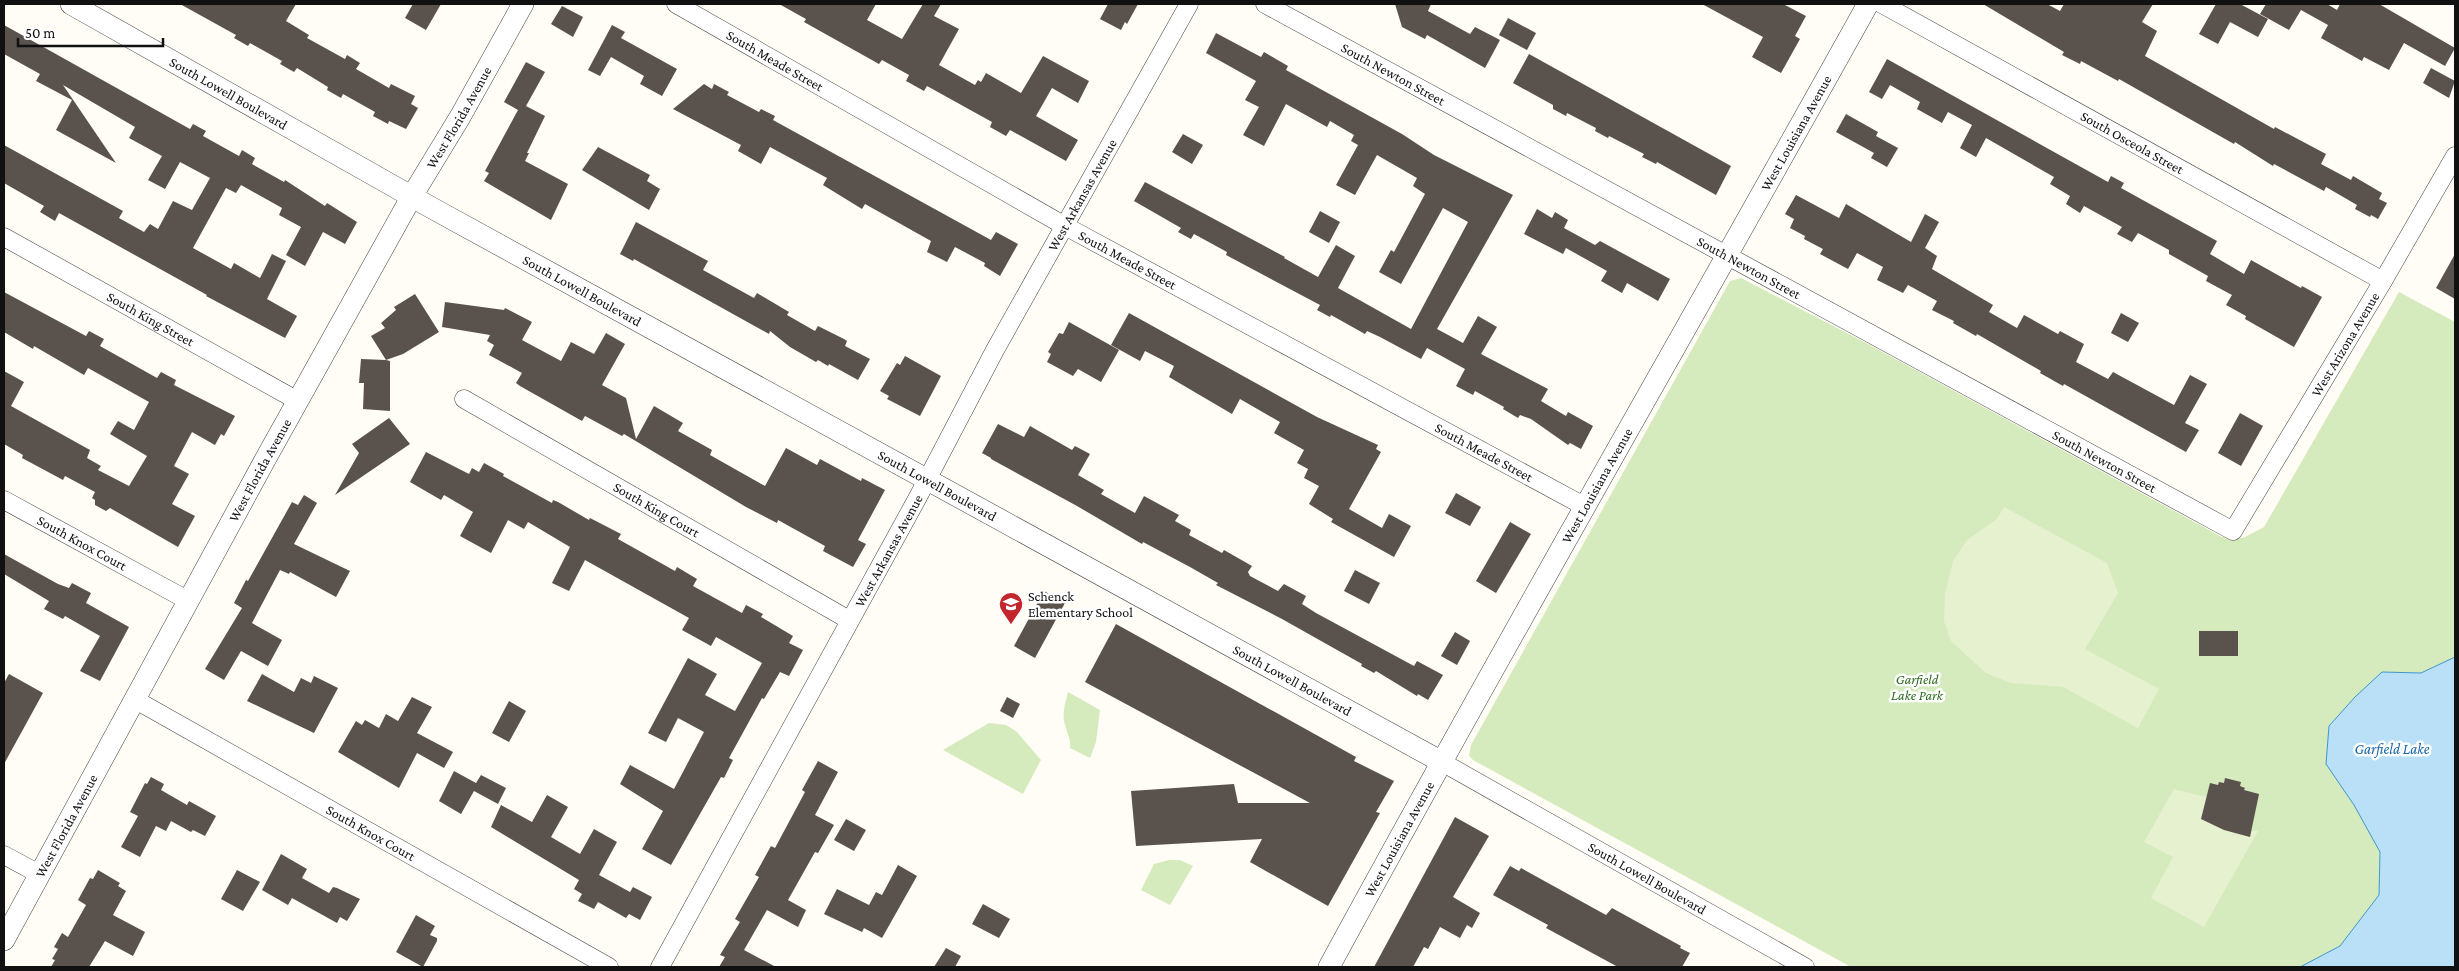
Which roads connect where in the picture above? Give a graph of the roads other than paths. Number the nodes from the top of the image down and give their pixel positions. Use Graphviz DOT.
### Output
graph roads {
  1 [pos="71,4"];
  2 [pos="524,4"];
  3 [pos="676,4"];
  4 [pos="1189,4"];
  5 [pos="1265,4"];
  6 [pos="1868,4"];
  7 [pos="1882,4"];
  8 [pos="2455,156"];
  9 [pos="412,196"];
  10 [pos="1065,226"];
  11 [pos="4,237"];
  12 [pos="1728,256"];
  13 [pos="2384,282"];
  14 [pos="464,399"];
  15 [pos="298,401"];
  16 [pos="926,479"];
  17 [pos="4,500"];
  18 [pos="1584,506"];
  19 [pos="2233,531"];
  20 [pos="187,600"];
  21 [pos="849,620"];
  22 [pos="134,699"];
  23 [pos="1440,761"];
  24 [pos="4,855"];
  25 [pos="39,874"];
  26 [pos="4,940"];
  27 [pos="609,967"];
  28 [pos="660,967"];
  29 [pos="1329,967"];
  30 [pos="1805,967"];
  1 -- 9 [label="street, South Lowell Boulevard"];
  2 -- 9 [label="street, West Florida Avenue"];
  3 -- 10 [label="street, South Meade Street"];
  4 -- 10 [label="street, West Arkansas Avenue"];
  5 -- 12 [label="street, South Newton Street"];
  6 -- 12 [label="street, West Louisiana Avenue"];
  7 -- 13 [label="street, South Osceola Street"];
  8 -- 13 [label="street, West Arizona Avenue"];
  9 -- 15 [label="street, West Florida Avenue"];
  9 -- 16 [label="street, South Lowell Boulevard"];
  10 -- 16 [label="street, West Arkansas Avenue"];
  10 -- 18 [label="street, South Meade Street"];
  11 -- 15 [label="street, South King Street"];
  12 -- 18 [label="street, West Louisiana Avenue"];
  12 -- 19 [label="street, South Newton Street"];
  13 -- 19 [label="street, West Arizona Avenue"];
  14 -- 21 [label="street, South King Court"];
  15 -- 20 [label="street, West Florida Avenue"];
  16 -- 21 [label="street, West Arkansas Avenue"];
  16 -- 23 [label="street, South Lowell Boulevard"];
  17 -- 20 [label="street, South Knox Court"];
  18 -- 23 [label="street, West Louisiana Avenue"];
  20 -- 22 [label="street, West Florida Avenue"];
  21 -- 28 [label="street, West Arkansas Avenue"];
  22 -- 25 [label="street, West Florida Avenue"];
  22 -- 27 [label="street, South Knox Court"];
  23 -- 29 [label="street, West Louisiana Avenue"];
  23 -- 30 [label="street, South Lowell Boulevard"];
  24 -- 25 [label="street"];
  25 -- 26 [label="street, West Florida Avenue"];
}
